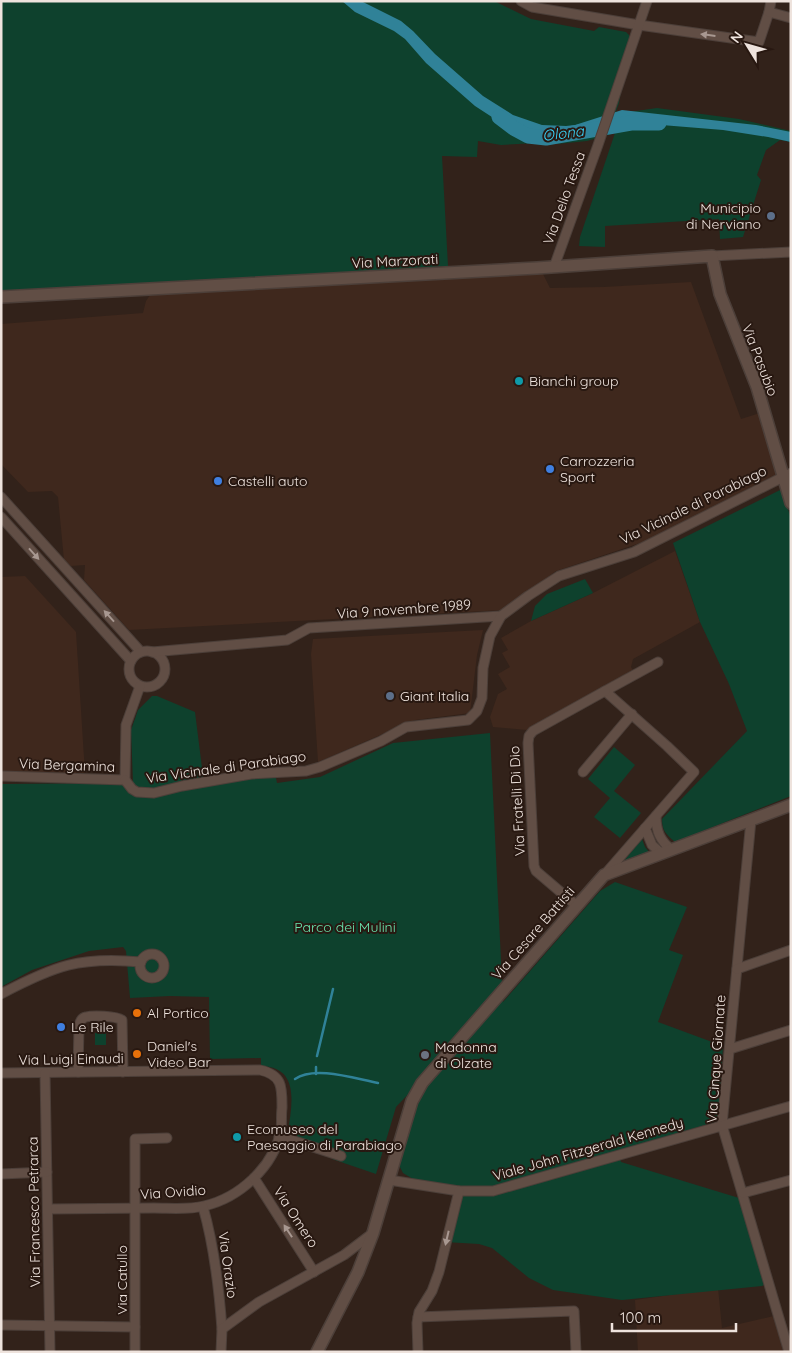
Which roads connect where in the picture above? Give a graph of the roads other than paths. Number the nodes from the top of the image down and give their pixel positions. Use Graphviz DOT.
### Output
graph roads {
  1 [pos="521,1"];
  2 [pos="647,1"];
  3 [pos="771,1"];
  4 [pos="532,4"];
  5 [pos="769,12"];
  6 [pos="791,18"];
  7 [pos="638,25"];
  8 [pos="791,252"];
  9 [pos="712,256"];
  10 [pos="554,267"];
  11 [pos="1,297"];
  12 [pos="787,474"];
  13 [pos="1,497"];
  14 [pos="791,503"];
  15 [pos="1,518"];
  16 [pos="501,616"];
  17 [pos="142,652"];
  18 [pos="152,652"];
  19 [pos="131,661"];
  20 [pos="658,662"];
  21 [pos="140,686"];
  22 [pos="605,691"];
  23 [pos="632,714"];
  24 [pos="583,772"];
  25 [pos="1,776"];
  26 [pos="125,780"];
  27 [pos="791,805"];
  28 [pos="656,816"];
  29 [pos="750,820"];
  30 [pos="645,828"];
  31 [pos="667,852"];
  32 [pos="604,875"];
  33 [pos="577,906"];
  34 [pos="791,950"];
  35 [pos="141,962"];
  36 [pos="737,968"];
  37 [pos="1,994"];
  38 [pos="791,1030"];
  39 [pos="730,1049"];
  40 [pos="260,1070"];
  41 [pos="45,1072"];
  42 [pos="78,1072"];
  43 [pos="123,1072"];
  44 [pos="1,1073"];
  45 [pos="791,1106"];
  46 [pos="722,1125"];
  47 [pos="279,1136"];
  48 [pos="168,1138"];
  49 [pos="342,1156"];
  50 [pos="47,1172"];
  51 [pos="1,1174"];
  52 [pos="254,1178"];
  53 [pos="389,1180"];
  54 [pos="791,1180"];
  55 [pos="458,1191"];
  56 [pos="743,1193"];
  57 [pos="203,1207"];
  58 [pos="135,1208"];
  59 [pos="48,1209"];
  60 [pos="373,1233"];
  61 [pos="314,1272"];
  62 [pos="418,1317"];
  63 [pos="1,1325"];
  64 [pos="50,1326"];
  65 [pos="135,1327"];
  66 [pos="222,1329"];
  67 [pos="50,1352"];
  68 [pos="135,1352"];
  69 [pos="221,1352"];
  70 [pos="317,1352"];
  71 [pos="418,1352"];
  72 [pos="576,1352"];
  73 [pos="789,1352"];
  1 -- 4 [label="street"];
  2 -- 7 [label="street, Via Delio Tessa"];
  3 -- 5 [label="street"];
  4 -- 7 [label="street"];
  5 -- 6 [label="street"];
  5 -- 7 [label="street, one-way"];
  7 -- 10 [label="street, Via Delio Tessa"];
  8 -- 9 [label="street, Via Marzorati"];
  9 -- 10 [label="street, Via Marzorati"];
  9 -- 12 [label="street, Via Pasubio"];
  10 -- 11 [label="street, Via Marzorati"];
  12 -- 14 [label="street, Via Pasubio"];
  12 -- 16 [label="street, Via Vicinale di Parabiago"];
  17 -- 13 [label="street, one-way"];
  15 -- 19 [label="street, one-way"];
  16 -- 18 [label="street, Via 9 novembre 1989"];
  16 -- 26 [label="street, Via Vicinale di Parabiago"];
  17 -- 18 [label="street"];
  17 -- 19 [label="street"];
  18 -- 21 [label="street"];
  19 -- 21 [label="street"];
  20 -- 22 [label="street, Via Fratelli Di Dio"];
  21 -- 26 [label="street, Via Bergamina"];
  22 -- 23 [label="street"];
  22 -- 33 [label="street, Via Fratelli Di Dio"];
  23 -- 24 [label="street"];
  23 -- 28 [label="street"];
  25 -- 26 [label="street, Via Bergamina"];
  27 -- 29 [label="street, Via Cesare Battisti"];
  28 -- 30 [label="street"];
  28 -- 31 [label="street"];
  29 -- 31 [label="street, Via Cesare Battisti"];
  29 -- 36 [label="street, Via Cinque Giornate"];
  30 -- 31 [label="street"];
  30 -- 32 [label="street"];
  31 -- 32 [label="street, Via Cesare Battisti"];
  32 -- 33 [label="street, Via Cesare Battisti"];
  33 -- 53 [label="street, Via Cesare Battisti"];
  34 -- 36 [label="street"];
  35 -- 37 [label="street"];
  36 -- 39 [label="street, Via Cinque Giornate"];
  38 -- 39 [label="street"];
  39 -- 46 [label="street, Via Cinque Giornate"];
  40 -- 43 [label="street, Via Luigi Einaudi"];
  40 -- 47 [label="street, Via Ovidio"];
  41 -- 42 [label="street, Via Luigi Einaudi"];
  41 -- 44 [label="street, Via Luigi Einaudi"];
  41 -- 50 [label="street, Via Francesco Petrarca"];
  42 -- 43 [label="street, Via Luigi Einaudi"];
  42 -- 43 [label="street"];
  45 -- 46 [label="street, Viale John Fitzgerald Kennedy"];
  46 -- 55 [label="street, Viale John Fitzgerald Kennedy"];
  46 -- 56 [label="street, Via Cinque Giornate"];
  47 -- 49 [label="street"];
  47 -- 52 [label="street, Via Ovidio"];
  48 -- 58 [label="street, Via Catullo"];
  50 -- 51 [label="street"];
  50 -- 59 [label="street, Via Francesco Petrarca"];
  52 -- 57 [label="street, Via Ovidio"];
  61 -- 52 [label="street, Via Omero, one-way"];
  53 -- 55 [label="street, Viale John Fitzgerald Kennedy"];
  53 -- 60 [label="street, Via Cesare Battisti"];
  54 -- 56 [label="street"];
  55 -- 62 [label="street, one-way"];
  56 -- 73 [label="street, Via Cinque Giornate"];
  57 -- 58 [label="street, Via Ovidio"];
  57 -- 66 [label="street, Via Orazio"];
  58 -- 59 [label="street, Via Ovidio"];
  58 -- 65 [label="street, Via Catullo"];
  59 -- 64 [label="street, Via Francesco Petrarca"];
  60 -- 61 [label="street"];
  60 -- 70 [label="street, Via Cesare Battisti"];
  61 -- 66 [label="street"];
  62 -- 71 [label="street"];
  62 -- 72 [label="street"];
  63 -- 64 [label="street"];
  64 -- 65 [label="street"];
  64 -- 67 [label="street, Via Francesco Petrarca"];
  65 -- 68 [label="street, Via Catullo"];
  66 -- 69 [label="street, Via Orazio"];
}
